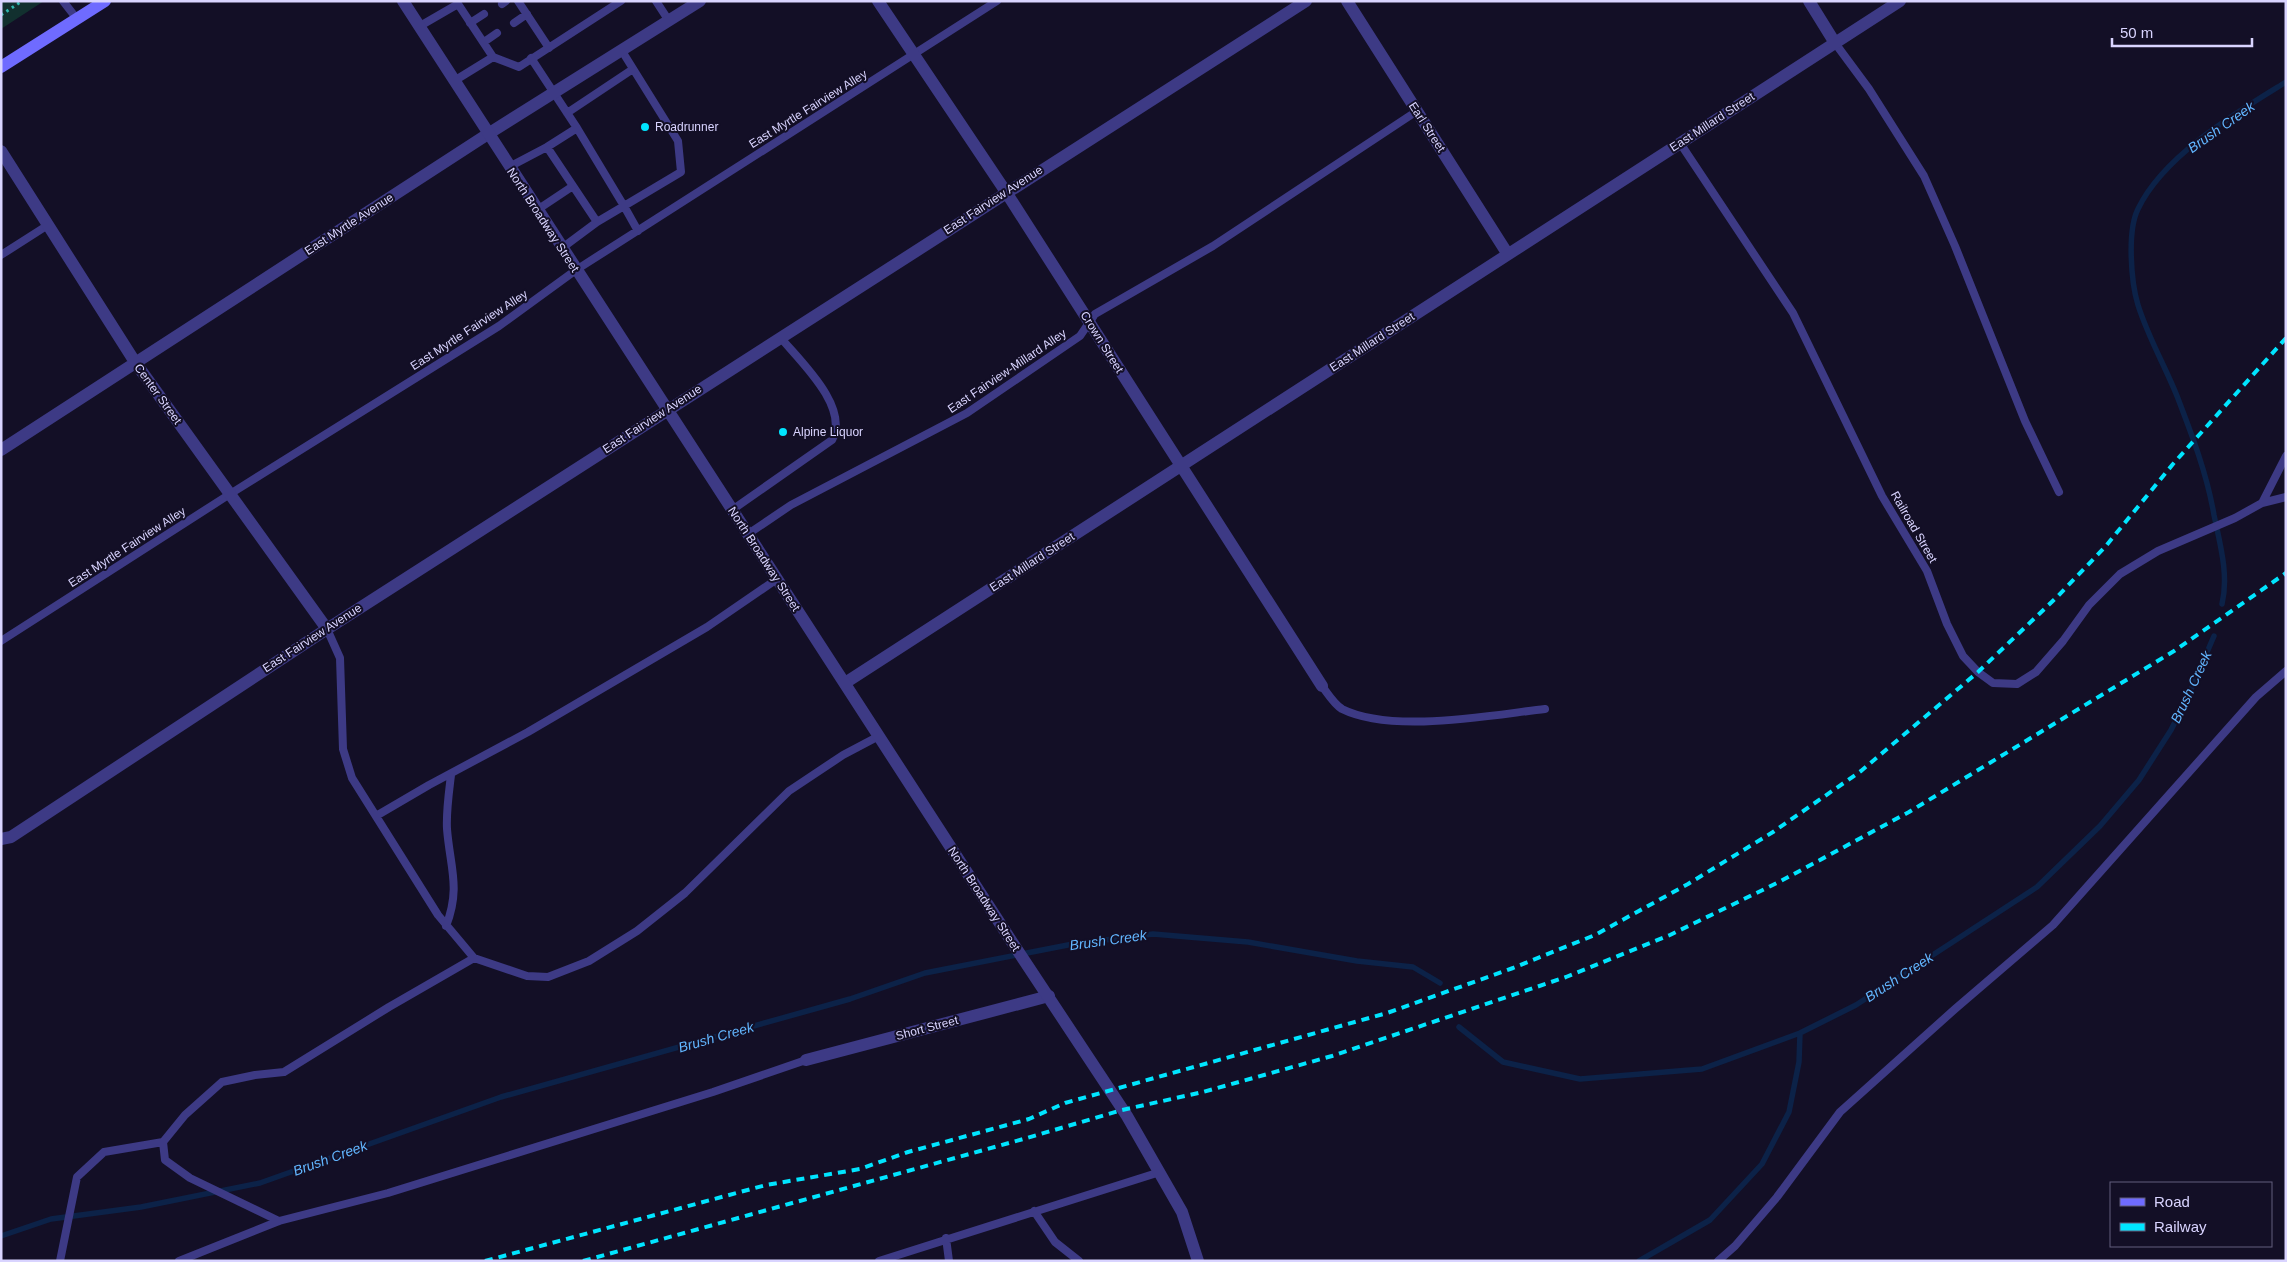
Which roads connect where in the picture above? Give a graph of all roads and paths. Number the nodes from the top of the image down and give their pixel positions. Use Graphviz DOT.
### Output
graph roads {
  1 [pos="22,1"];
  2 [pos="62,1"];
  3 [pos="104,1"];
  4 [pos="403,1"];
  5 [pos="518,1"];
  6 [pos="621,1"];
  7 [pos="656,1"];
  8 [pos="700,1"];
  9 [pos="878,1"];
  10 [pos="997,1"];
  11 [pos="1306,1"];
  12 [pos="1347,1"];
  13 [pos="1809,1"];
  14 [pos="1900,1"];
  15 [pos="458,2"];
  16 [pos="484,14"];
  17 [pos="527,14"];
  18 [pos="1,15"];
  19 [pos="78,18"];
  20 [pos="669,21"];
  21 [pos="470,22"];
  22 [pos="514,23"];
  23 [pos="420,26"];
  24 [pos="497,33"];
  25 [pos="484,42"];
  26 [pos="1835,43"];
  27 [pos="549,48"];
  28 [pos="622,50"];
  29 [pos="914,55"];
  30 [pos="493,57"];
  31 [pos="531,58"];
  32 [pos="1,67"];
  33 [pos="633,69"];
  34 [pos="454,81"];
  35 [pos="554,93"];
  36 [pos="1417,112"];
  37 [pos="567,113"];
  38 [pos="577,128"];
  39 [pos="488,134"];
  40 [pos="1680,143"];
  41 [pos="547,147"];
  42 [pos="1,151"];
  43 [pos="509,167"];
  44 [pos="573,186"];
  45 [pos="1006,192"];
  46 [pos="624,206"];
  47 [pos="537,210"];
  48 [pos="597,222"];
  49 [pos="48,225"];
  50 [pos="638,230"];
  51 [pos="562,248"];
  52 [pos="1507,253"];
  53 [pos="1,255"];
  54 [pos="576,270"];
  55 [pos="1089,322"];
  56 [pos="780,336"];
  57 [pos="135,362"];
  58 [pos="667,410"];
  59 [pos="1,450"];
  60 [pos="2286,456"];
  61 [pos="1181,467"];
  62 [pos="2059,492"];
  63 [pos="230,494"];
  64 [pos="2286,497"];
  65 [pos="2262,503"];
  66 [pos="732,510"];
  67 [pos="748,534"];
  68 [pos="777,579"];
  69 [pos="327,628"];
  70 [pos="1,641"];
  71 [pos="2286,671"];
  72 [pos="845,683"];
  73 [pos="1322,686"];
  74 [pos="1545,709"];
  75 [pos="879,736"];
  76 [pos="450,775"];
  77 [pos="376,816"];
  78 [pos="1,839"];
  79 [pos="446,926"];
  80 [pos="474,958"];
  81 [pos="1049,996"];
  82 [pos="806,1060"];
  83 [pos="163,1142"];
  84 [pos="1160,1172"];
  85 [pos="1034,1211"];
  86 [pos="279,1221"];
  87 [pos="946,1238"];
  88 [pos="60,1261"];
  89 [pos="179,1261"];
  90 [pos="878,1261"];
  91 [pos="949,1261"];
  92 [pos="1079,1261"];
  93 [pos="1198,1261"];
  94 [pos="1718,1261"];
  1 -- 18 [label="path"];
  2 -- 19 [label="lane"];
  3 -- 19 [label="main road"];
  4 -- 23 [label="street, North Broadway Street"];
  5 -- 17 [label="lane"];
  6 -- 27 [label="lane"];
  7 -- 20 [label="lane"];
  8 -- 20 [label="street, East Myrtle Avenue"];
  9 -- 29 [label="street, Crown Street"];
  10 -- 29 [label="lane, East Myrtle Fairview Alley"];
  11 -- 45 [label="street, East Fairview Avenue"];
  12 -- 36 [label="street, Earl Street"];
  13 -- 26 [label="street"];
  14 -- 26 [label="street, East Millard Street"];
  15 -- 21 [label="lane"];
  15 -- 23 [label="lane"];
  16 -- 21 [label="lane"];
  17 -- 22 [label="lane"];
  17 -- 27 [label="lane"];
  19 -- 32 [label="main road"];
  20 -- 28 [label="street, East Myrtle Avenue"];
  21 -- 25 [label="lane"];
  23 -- 34 [label="street, North Broadway Street"];
  24 -- 25 [label="lane"];
  25 -- 30 [label="lane"];
  26 -- 40 [label="street, East Millard Street"];
  26 -- 62 [label="lane"];
  27 -- 31 [label="lane"];
  28 -- 33 [label="lane"];
  28 -- 35 [label="street, East Myrtle Avenue"];
  29 -- 45 [label="street, Crown Street"];
  29 -- 50 [label="lane, East Myrtle Fairview Alley"];
  30 -- 31 [label="lane"];
  30 -- 34 [label="lane"];
  31 -- 35 [label="lane"];
  33 -- 37 [label="lane"];
  33 -- 46 [label="lane"];
  34 -- 39 [label="street, North Broadway Street"];
  35 -- 37 [label="lane"];
  35 -- 39 [label="street, East Myrtle Avenue"];
  36 -- 52 [label="street, Earl Street"];
  36 -- 55 [label="lane, East Fairview-Millard Alley"];
  37 -- 38 [label="lane"];
  38 -- 41 [label="lane"];
  38 -- 46 [label="lane"];
  39 -- 43 [label="street, North Broadway Street"];
  39 -- 57 [label="street, East Myrtle Avenue"];
  40 -- 52 [label="street, East Millard Street"];
  40 -- 65 [label="lane, Railroad Street"];
  41 -- 43 [label="lane"];
  41 -- 44 [label="lane"];
  42 -- 49 [label="street, Center Street"];
  43 -- 47 [label="street, North Broadway Street"];
  44 -- 47 [label="lane"];
  44 -- 48 [label="lane"];
  45 -- 55 [label="street, Crown Street"];
  45 -- 56 [label="street, East Fairview Avenue"];
  46 -- 48 [label="lane"];
  46 -- 50 [label="lane"];
  47 -- 51 [label="street, North Broadway Street"];
  48 -- 51 [label="lane"];
  49 -- 53 [label="lane"];
  49 -- 57 [label="street, Center Street"];
  50 -- 54 [label="lane, East Myrtle Fairview Alley"];
  51 -- 54 [label="street, North Broadway Street"];
  52 -- 61 [label="street, East Millard Street"];
  54 -- 58 [label="street, North Broadway Street"];
  54 -- 63 [label="lane, East Myrtle Fairview Alley"];
  55 -- 61 [label="street, Crown Street"];
  55 -- 67 [label="lane, East Fairview-Millard Alley"];
  56 -- 58 [label="street, East Fairview Avenue"];
  56 -- 66 [label="lane"];
  57 -- 59 [label="street, East Myrtle Avenue"];
  57 -- 63 [label="street, Center Street"];
  58 -- 66 [label="street, North Broadway Street"];
  58 -- 69 [label="street, East Fairview Avenue"];
  60 -- 65 [label="lane"];
  61 -- 72 [label="street, East Millard Street"];
  61 -- 73 [label="street, Crown Street"];
  63 -- 69 [label="street, Center Street"];
  63 -- 70 [label="lane, East Myrtle Fairview Alley"];
  64 -- 65 [label="lane, Railroad Street"];
  66 -- 67 [label="street, North Broadway Street"];
  67 -- 68 [label="street, North Broadway Street"];
  68 -- 72 [label="street, North Broadway Street"];
  68 -- 76 [label="lane"];
  69 -- 77 [label="lane"];
  69 -- 78 [label="street, East Fairview Avenue"];
  71 -- 94 [label="lane"];
  72 -- 75 [label="street, North Broadway Street"];
  73 -- 74 [label="lane"];
  75 -- 80 [label="lane"];
  75 -- 81 [label="street, North Broadway Street"];
  76 -- 77 [label="lane"];
  76 -- 79 [label="lane"];
  77 -- 79 [label="lane"];
  79 -- 80 [label="lane"];
  80 -- 83 [label="lane"];
  81 -- 82 [label="street, Short Street"];
  81 -- 84 [label="street, North Broadway Street"];
  82 -- 86 [label="lane"];
  83 -- 86 [label="lane"];
  83 -- 88 [label="lane"];
  84 -- 85 [label="lane"];
  84 -- 93 [label="street, North Broadway Street"];
  85 -- 87 [label="lane"];
  85 -- 92 [label="lane"];
  86 -- 89 [label="lane"];
  87 -- 90 [label="lane"];
  87 -- 91 [label="lane"];
}
